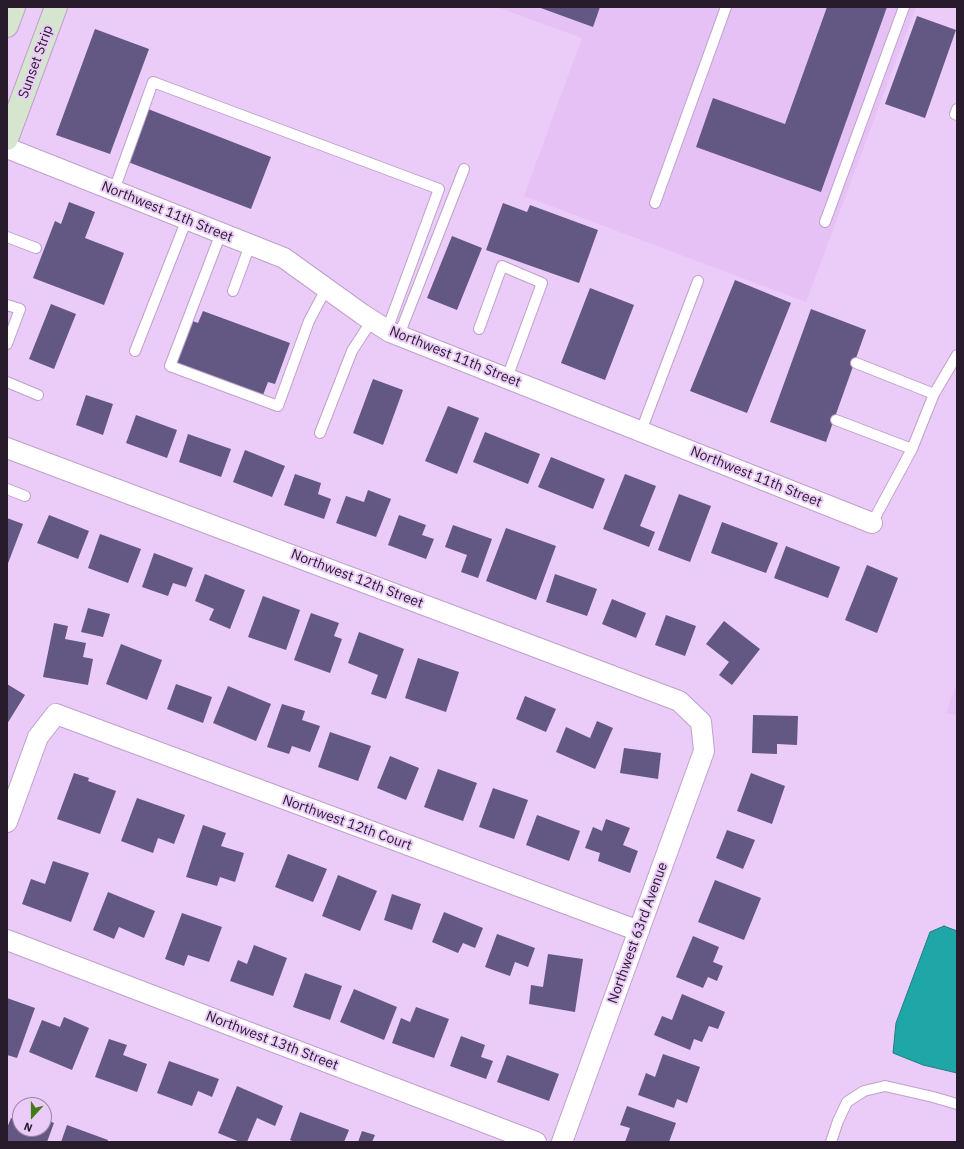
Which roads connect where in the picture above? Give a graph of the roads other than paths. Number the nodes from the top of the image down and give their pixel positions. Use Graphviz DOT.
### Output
graph roads {
  1 [pos="14,7"];
  2 [pos="56,7"];
  3 [pos="726,7"];
  4 [pos="904,7"];
  5 [pos="7,26"];
  6 [pos="957,109"];
  7 [pos="957,115"];
  8 [pos="7,139"];
  9 [pos="7,148"];
  10 [pos="464,169"];
  11 [pos="114,190"];
  12 [pos="655,203"];
  13 [pos="187,219"];
  14 [pos="825,222"];
  15 [pos="221,233"];
  16 [pos="7,237"];
  17 [pos="250,244"];
  18 [pos="36,248"];
  19 [pos="698,282"];
  20 [pos="326,289"];
  21 [pos="232,291"];
  22 [pos="7,305"];
  23 [pos="386,329"];
  24 [pos="479,329"];
  25 [pos="7,344"];
  26 [pos="135,351"];
  27 [pos="957,355"];
  28 [pos="856,364"];
  29 [pos="507,378"];
  30 [pos="7,382"];
  31 [pos="934,394"];
  32 [pos="38,395"];
  33 [pos="836,420"];
  34 [pos="641,431"];
  35 [pos="320,433"];
  36 [pos="7,448"];
  37 [pos="912,449"];
  38 [pos="7,489"];
  39 [pos="25,496"];
  40 [pos="872,523"];
  41 [pos="701,722"];
  42 [pos="7,822"];
  43 [pos="639,931"];
  44 [pos="7,940"];
  45 [pos="957,1104"];
  46 [pos="536,1142"];
  47 [pos="562,1142"];
  48 [pos="831,1142"];
  1 -- 5 [label="street"];
  2 -- 8 [label="street, Sunset Strip"];
  3 -- 12 [label="lane"];
  4 -- 14 [label="lane"];
  6 -- 7 [label="lane"];
  9 -- 11 [label="street, Northwest 11th Street"];
  10 -- 23 [label="lane"];
  11 -- 13 [label="street, Northwest 11th Street"];
  11 -- 23 [label="lane"];
  13 -- 15 [label="street, Northwest 11th Street"];
  13 -- 26 [label="lane"];
  15 -- 17 [label="street, Northwest 11th Street"];
  15 -- 20 [label="lane"];
  16 -- 18 [label="lane"];
  17 -- 20 [label="street, Northwest 11th Street"];
  17 -- 21 [label="lane"];
  19 -- 34 [label="lane"];
  20 -- 23 [label="street, Northwest 11th Street"];
  22 -- 25 [label="lane"];
  23 -- 29 [label="street, Northwest 11th Street"];
  23 -- 35 [label="lane"];
  24 -- 29 [label="lane"];
  27 -- 31 [label="lane"];
  28 -- 31 [label="lane"];
  29 -- 34 [label="street, Northwest 11th Street"];
  30 -- 32 [label="lane"];
  31 -- 37 [label="lane"];
  33 -- 37 [label="lane"];
  34 -- 40 [label="street, Northwest 11th Street"];
  36 -- 41 [label="street, Northwest 12th Street"];
  37 -- 40 [label="lane"];
  38 -- 39 [label="lane"];
  41 -- 43 [label="street, Northwest 63rd Avenue"];
  42 -- 43 [label="street, Northwest 12th Court"];
  43 -- 47 [label="street, Northwest 63rd Avenue"];
  44 -- 46 [label="street, Northwest 13th Street"];
  45 -- 48 [label="lane"];
}
